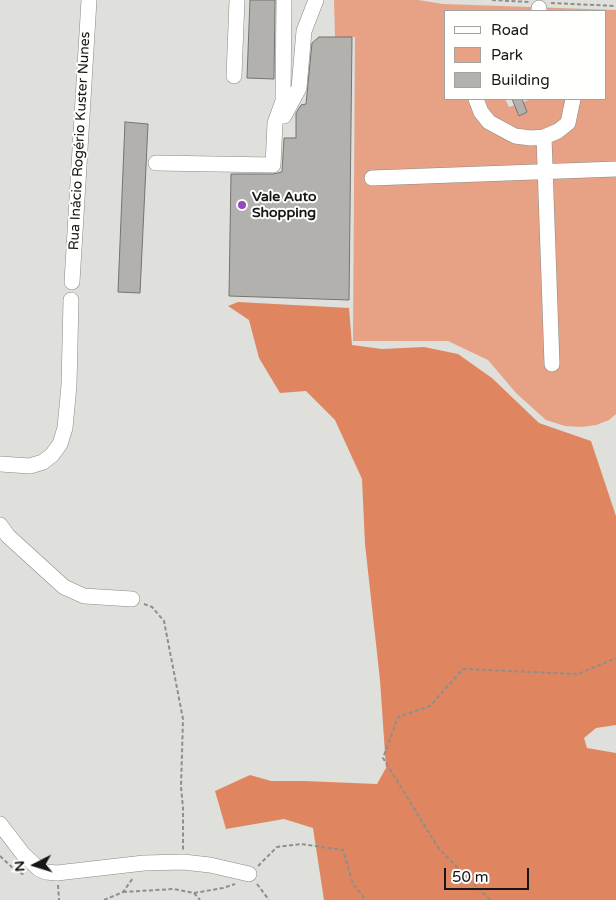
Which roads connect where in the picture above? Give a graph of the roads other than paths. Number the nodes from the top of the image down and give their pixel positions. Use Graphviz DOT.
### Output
graph roads {
  1 [pos="89,0"];
  2 [pos="237,0"];
  3 [pos="284,0"];
  4 [pos="316,0"];
  5 [pos="234,76"];
  6 [pos="476,100"];
  7 [pos="574,100"];
  8 [pos="284,108"];
  9 [pos="544,137"];
  10 [pos="156,163"];
  11 [pos="616,170"];
  12 [pos="545,172"];
  13 [pos="372,178"];
  14 [pos="72,282"];
  15 [pos="71,300"];
  16 [pos="552,364"];
  17 [pos="0,464"];
  18 [pos="0,525"];
  19 [pos="132,599"];
  20 [pos="0,824"];
  21 [pos="249,874"];
  1 -- 14 [label="street, Rua Inácio Rogério Kuster Nunes"];
  2 -- 5 [label="street"];
  3 -- 8 [label="street"];
  4 -- 8 [label="street"];
  6 -- 9 [label="street"];
  7 -- 9 [label="street"];
  8 -- 10 [label="street"];
  9 -- 12 [label="street"];
  11 -- 12 [label="street"];
  12 -- 13 [label="street"];
  12 -- 16 [label="street"];
  15 -- 17 [label="street"];
  18 -- 19 [label="street"];
  20 -- 21 [label="street"];
}
